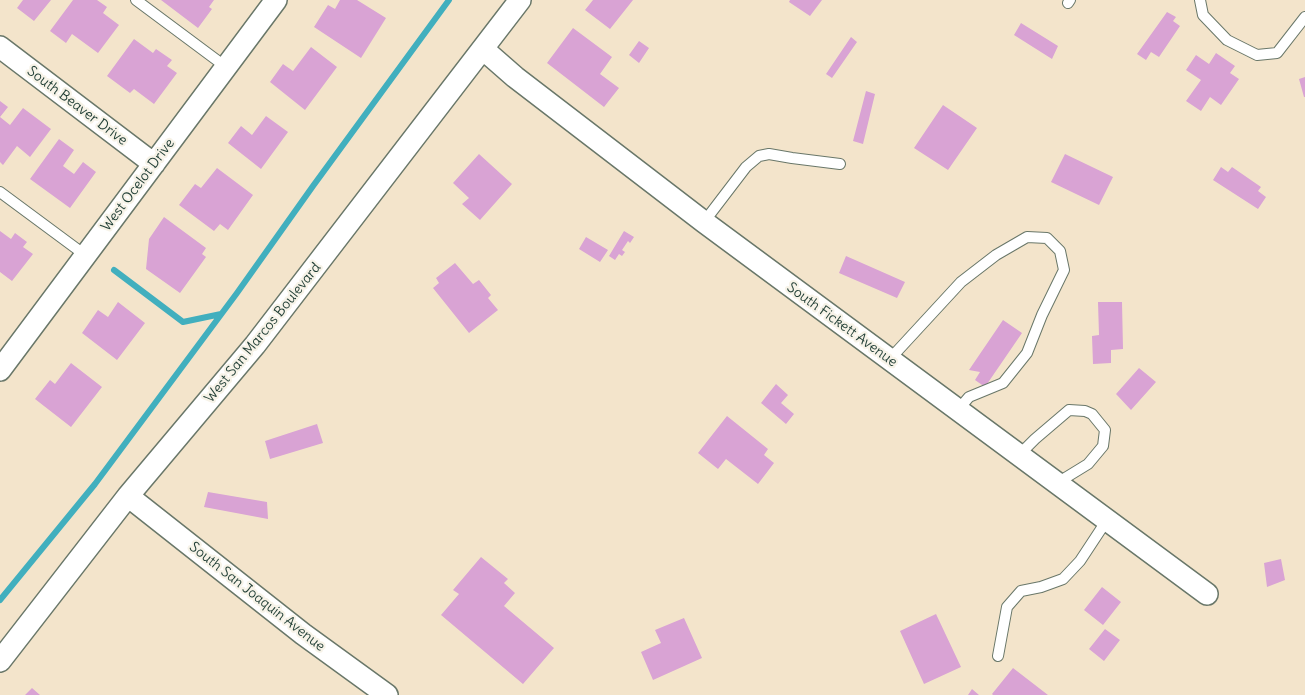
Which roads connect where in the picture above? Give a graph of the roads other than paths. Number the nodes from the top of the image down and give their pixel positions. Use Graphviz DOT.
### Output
graph roads {
  1 [pos="136,0"];
  2 [pos="276,0"];
  3 [pos="520,0"];
  4 [pos="1200,0"];
  5 [pos="1305,17"];
  6 [pos="0,47"];
  7 [pos="483,49"];
  8 [pos="226,67"];
  9 [pos="154,164"];
  10 [pos="840,164"];
  11 [pos="0,192"];
  12 [pos="704,222"];
  13 [pos="86,255"];
  14 [pos="7,346"];
  15 [pos="889,360"];
  16 [pos="0,370"];
  17 [pos="958,410"];
  18 [pos="1019,455"];
  19 [pos="1057,483"];
  20 [pos="128,496"];
  21 [pos="1107,520"];
  22 [pos="1207,594"];
  23 [pos="998,656"];
  24 [pos="0,661"];
  25 [pos="376,692"];
  1 -- 8 [label="lane"];
  2 -- 8 [label="street, West Ocelot Drive"];
  3 -- 7 [label="street, West San Marcos Boulevard"];
  4 -- 5 [label="lane"];
  6 -- 9 [label="street, South Beaver Drive"];
  7 -- 12 [label="street, South Fickett Avenue"];
  7 -- 20 [label="street, West San Marcos Boulevard"];
  8 -- 9 [label="street, West Ocelot Drive"];
  9 -- 13 [label="street, West Ocelot Drive"];
  10 -- 12 [label="lane"];
  11 -- 13 [label="lane"];
  12 -- 15 [label="street, South Fickett Avenue"];
  13 -- 14 [label="street, West Ocelot Drive"];
  14 -- 16 [label="street, West Ocelot Drive"];
  15 -- 17 [label="street, South Fickett Avenue"];
  15 -- 17 [label="lane"];
  17 -- 18 [label="street, South Fickett Avenue"];
  18 -- 19 [label="street, South Fickett Avenue"];
  18 -- 19 [label="lane"];
  19 -- 21 [label="street, South Fickett Avenue"];
  20 -- 24 [label="street, West San Marcos Boulevard"];
  20 -- 25 [label="street, South San Joaquin Avenue"];
  21 -- 22 [label="street, South Fickett Avenue"];
  21 -- 23 [label="lane"];
}
